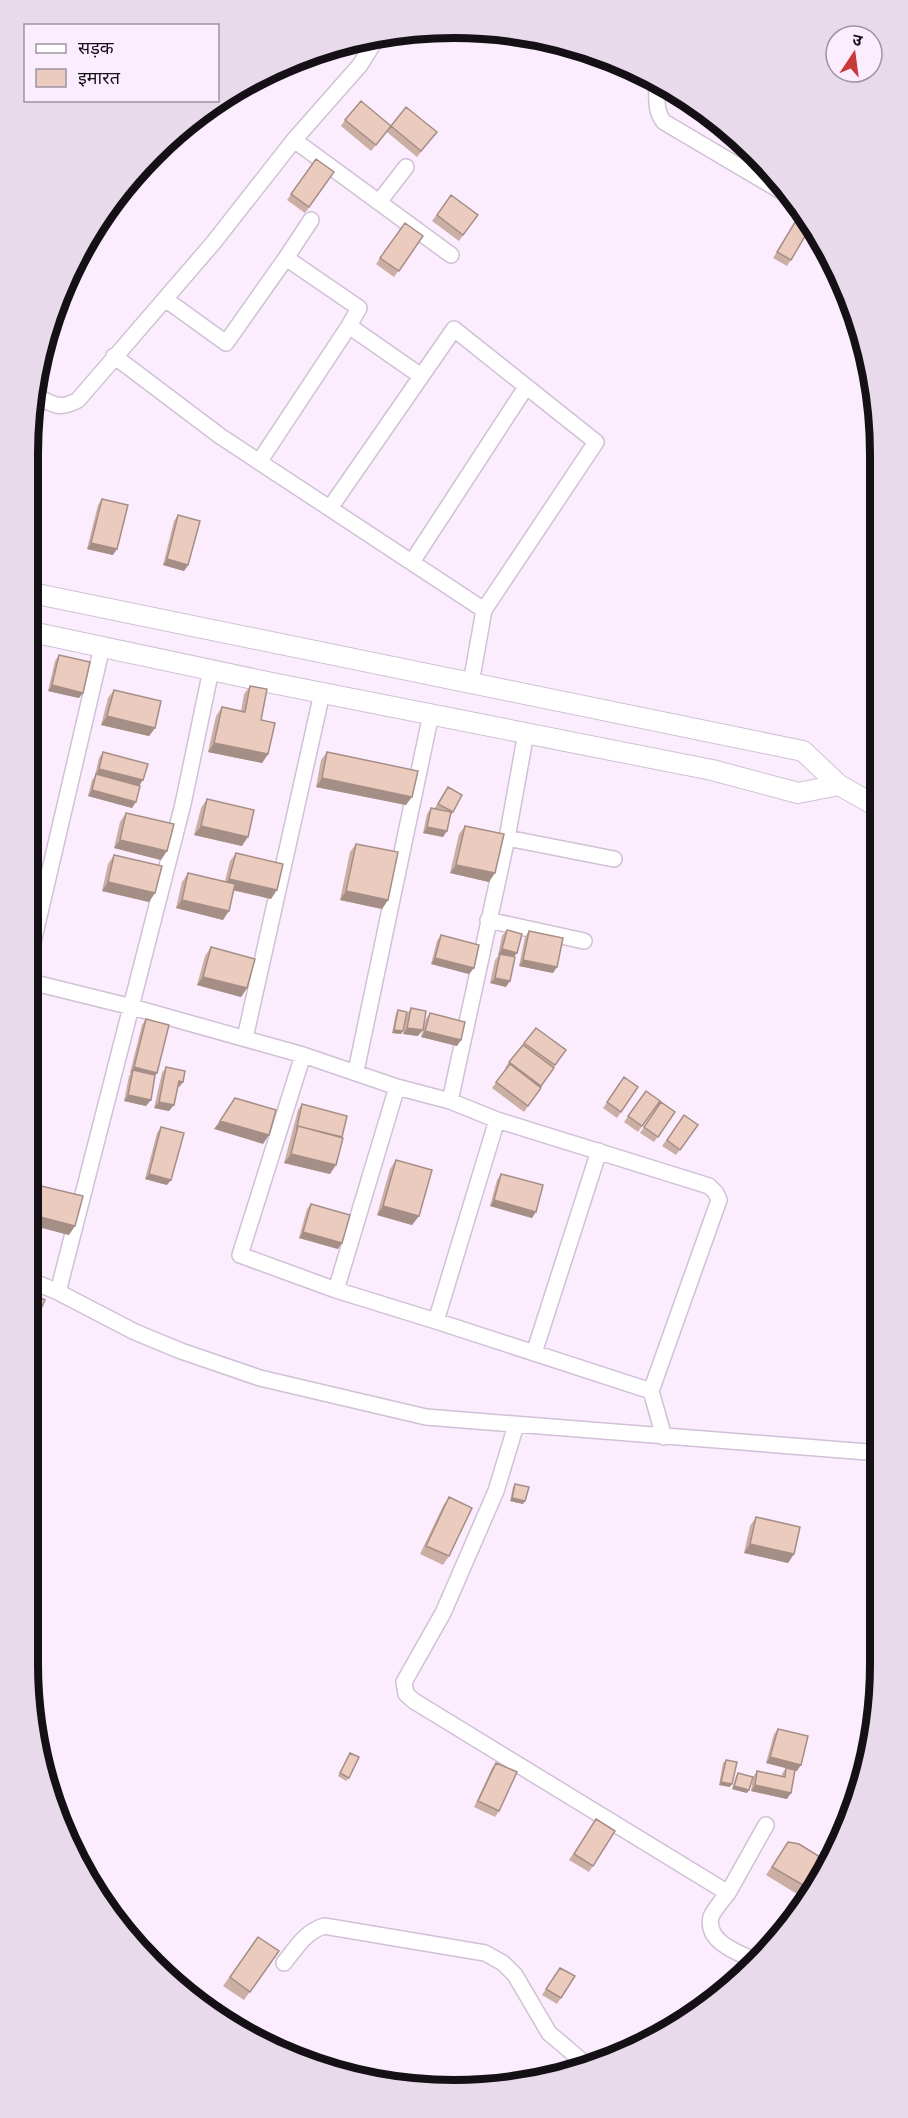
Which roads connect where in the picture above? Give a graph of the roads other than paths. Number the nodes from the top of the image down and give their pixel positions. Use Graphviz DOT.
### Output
graph roads {
  1 [pos="372,46"];
  2 [pos="656,90"];
  3 [pos="294,140"];
  4 [pos="406,167"];
  5 [pos="773,186"];
  6 [pos="380,202"];
  7 [pos="311,220"];
  8 [pos="451,255"];
  9 [pos="286,258"];
  10 [pos="165,299"];
  11 [pos="349,326"];
  12 [pos="114,357"];
  13 [pos="421,376"];
  14 [pos="526,387"];
  15 [pos="41,398"];
  16 [pos="259,462"];
  17 [pos="330,508"];
  18 [pos="412,562"];
  19 [pos="38,594"];
  20 [pos="484,609"];
  21 [pos="38,633"];
  22 [pos="102,647"];
  23 [pos="211,670"];
  24 [pos="471,683"];
  25 [pos="322,693"];
  26 [pos="431,714"];
  27 [pos="526,733"];
  28 [pos="839,785"];
  29 [pos="870,802"];
  30 [pos="507,838"];
  31 [pos="614,859"];
  32 [pos="488,920"];
  33 [pos="38,921"];
  34 [pos="584,941"];
  35 [pos="38,984"];
  36 [pos="132,1007"];
  37 [pos="244,1038"];
  38 [pos="303,1055"];
  39 [pos="356,1071"];
  40 [pos="397,1087"];
  41 [pos="450,1101"];
  42 [pos="497,1120"];
  43 [pos="599,1151"];
  44 [pos="38,1284"];
  45 [pos="336,1290"];
  46 [pos="58,1292"];
  47 [pos="436,1321"];
  48 [pos="534,1353"];
  49 [pos="651,1391"];
  50 [pos="516,1425"];
  51 [pos="664,1437"];
  52 [pos="870,1452"];
  53 [pos="766,1825"];
  54 [pos="728,1893"];
  55 [pos="750,1958"];
  56 [pos="285,1964"];
  57 [pos="579,2061"];
  1 -- 3 [label="street"];
  2 -- 5 [label="street"];
  3 -- 6 [label="street"];
  3 -- 10 [label="street"];
  4 -- 6 [label="street"];
  6 -- 8 [label="street"];
  7 -- 9 [label="street"];
  9 -- 10 [label="street"];
  9 -- 11 [label="street"];
  10 -- 12 [label="street"];
  11 -- 13 [label="street"];
  11 -- 16 [label="street"];
  12 -- 15 [label="street"];
  12 -- 16 [label="street"];
  13 -- 14 [label="street"];
  13 -- 17 [label="street"];
  14 -- 18 [label="street"];
  14 -- 20 [label="street"];
  16 -- 17 [label="street"];
  17 -- 18 [label="street"];
  18 -- 20 [label="street"];
  19 -- 24 [label="street"];
  20 -- 24 [label="street"];
  21 -- 22 [label="street"];
  22 -- 23 [label="street"];
  22 -- 33 [label="street"];
  23 -- 25 [label="street"];
  23 -- 36 [label="street"];
  24 -- 28 [label="street"];
  25 -- 26 [label="street"];
  25 -- 37 [label="street"];
  26 -- 27 [label="street"];
  26 -- 39 [label="street"];
  27 -- 28 [label="street"];
  27 -- 30 [label="street"];
  28 -- 29 [label="street"];
  30 -- 31 [label="street"];
  30 -- 32 [label="street"];
  32 -- 34 [label="street"];
  32 -- 41 [label="street"];
  35 -- 36 [label="street"];
  36 -- 37 [label="street"];
  36 -- 46 [label="street"];
  37 -- 38 [label="street"];
  38 -- 39 [label="street"];
  38 -- 45 [label="street"];
  39 -- 40 [label="street"];
  40 -- 41 [label="street"];
  40 -- 45 [label="street"];
  41 -- 42 [label="street"];
  42 -- 43 [label="street"];
  42 -- 47 [label="street"];
  43 -- 48 [label="street"];
  43 -- 49 [label="street"];
  44 -- 46 [label="street"];
  45 -- 47 [label="street"];
  46 -- 50 [label="street"];
  47 -- 48 [label="street"];
  48 -- 49 [label="street"];
  49 -- 51 [label="street"];
  50 -- 51 [label="street"];
  50 -- 54 [label="street"];
  51 -- 52 [label="street"];
  53 -- 54 [label="street"];
  54 -- 55 [label="street"];
  56 -- 57 [label="street"];
}
